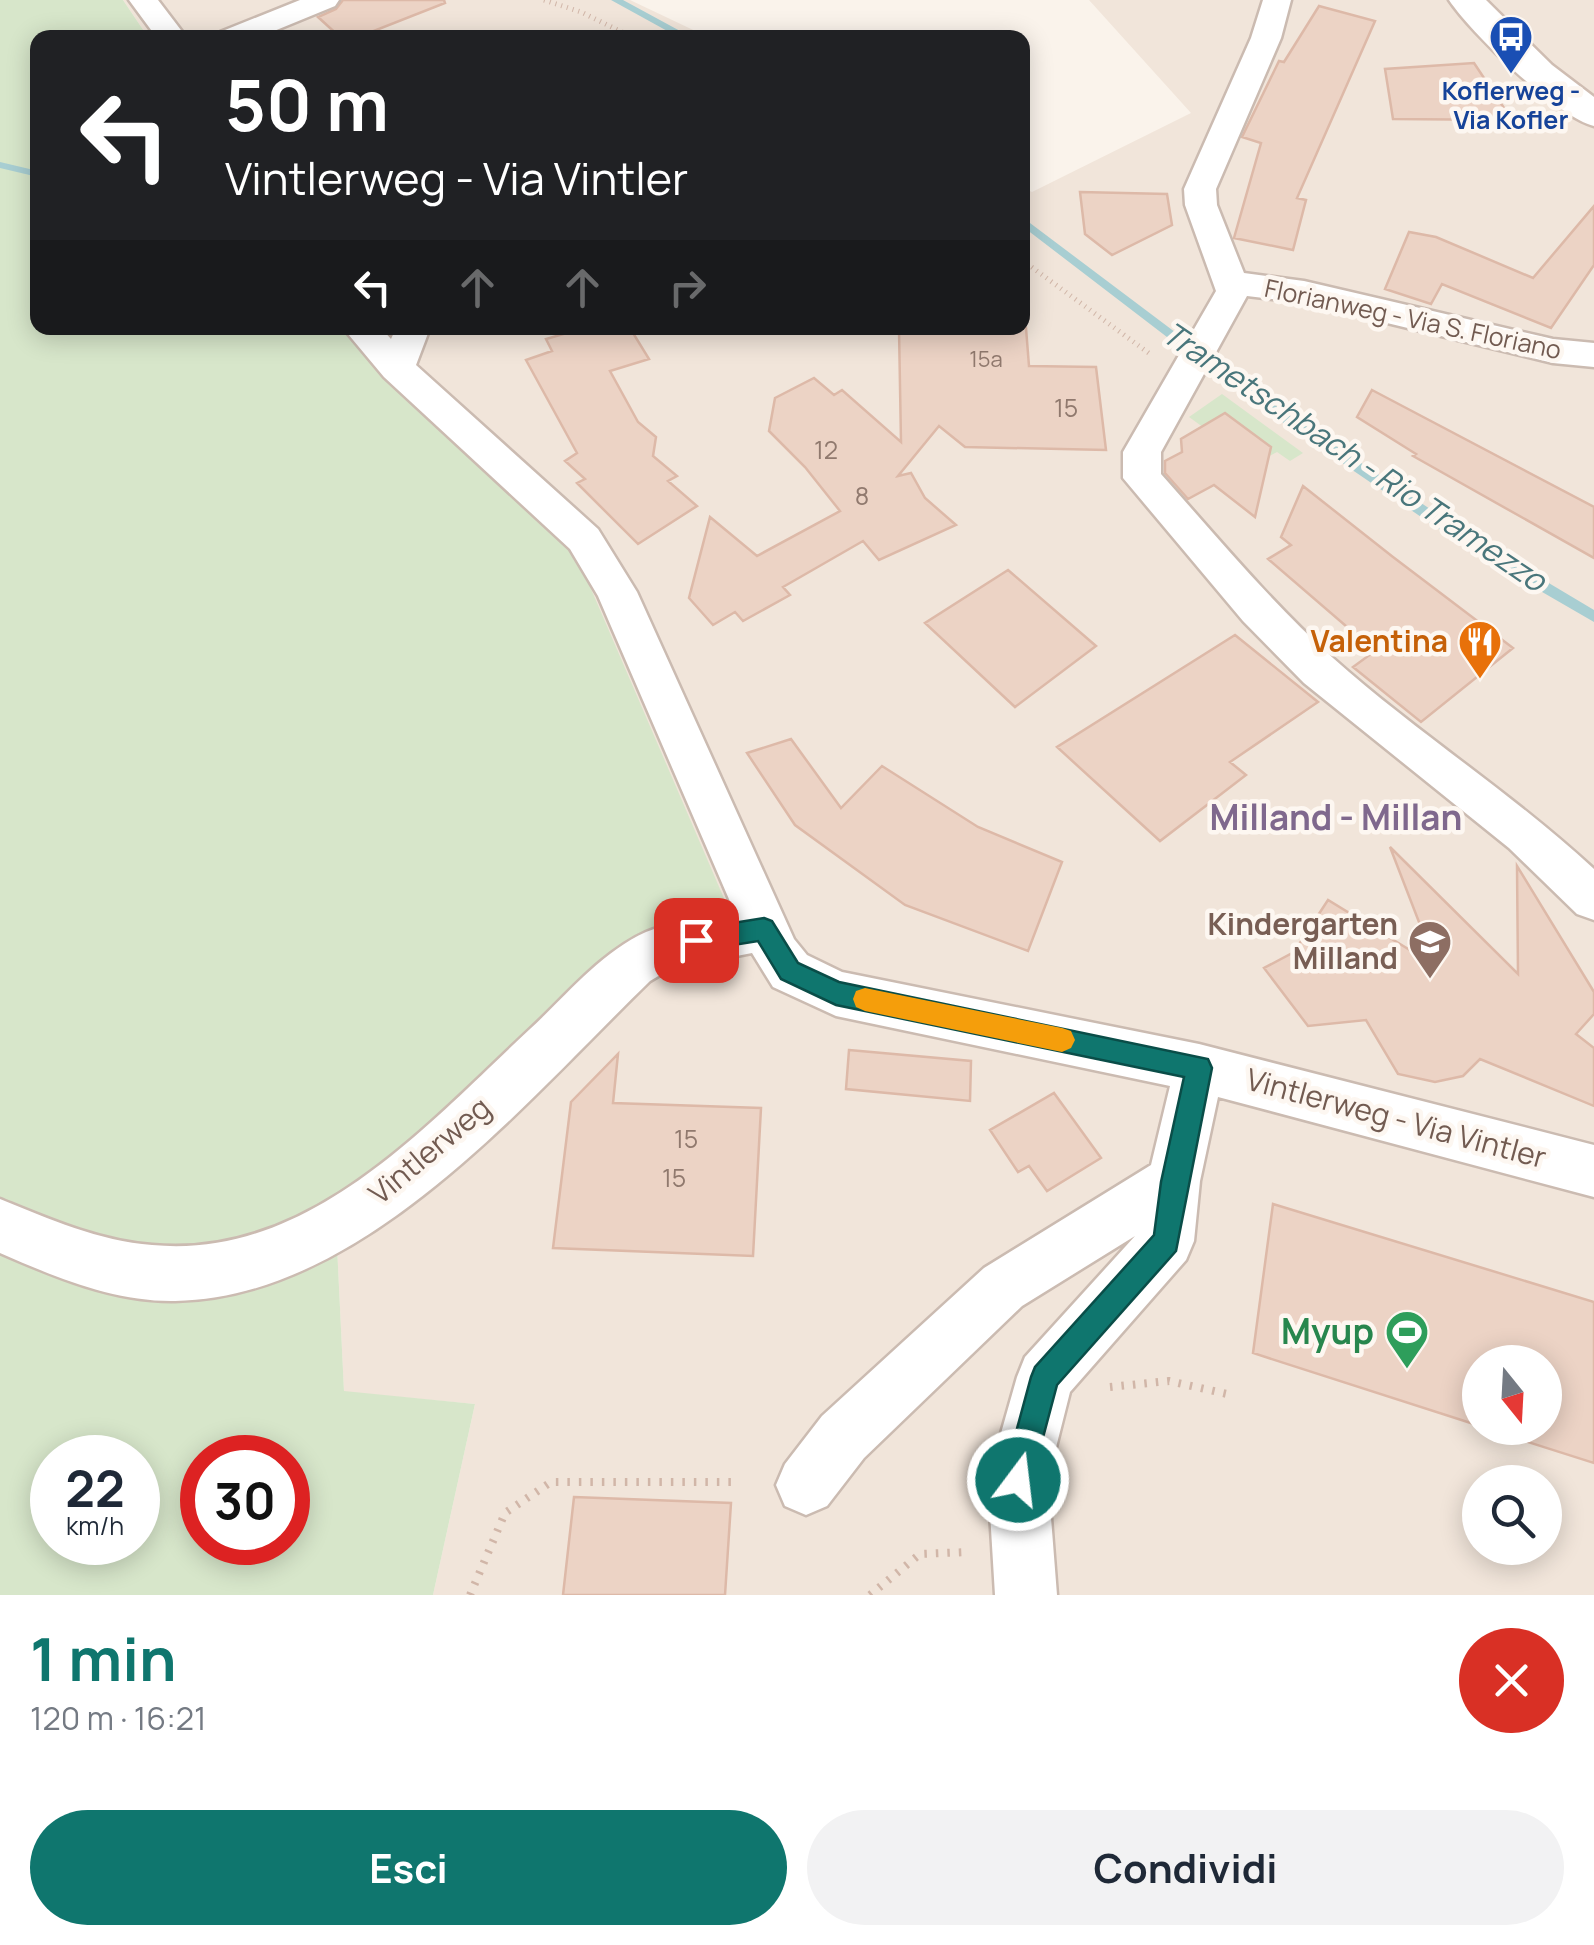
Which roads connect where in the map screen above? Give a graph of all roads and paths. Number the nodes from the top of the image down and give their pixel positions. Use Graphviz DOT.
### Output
graph roads {
  1 [pos="143,0"];
  2 [pos="325,0"];
  3 [pos="544,0"];
  4 [pos="1277,0"];
  5 [pos="1466,0"];
  6 [pos="167,30"];
  7 [pos="250,30"];
  8 [pos="618,30"];
  9 [pos="1594,114"];
  10 [pos="1030,265"];
  11 [pos="1232,283"];
  12 [pos="367,335"];
  13 [pos="410,335"];
  14 [pos="1594,355"];
  15 [pos="1190,364"];
  16 [pos="398,368"];
  17 [pos="1594,899"];
  18 [pos="764,929"];
  19 [pos="1199,1068"];
  20 [pos="1594,1171"];
  21 [pos="1174,1182"];
  22 [pos="0,1226"];
  23 [pos="1227,1394"];
  24 [pos="1037,1408"];
  25 [pos="733,1482"];
  26 [pos="806,1485"];
  27 [pos="1020,1532"];
  28 [pos="470,1595"];
  29 [pos="870,1595"];
  30 [pos="1026,1595"];
  1 -- 6 [label="street"];
  2 -- 7 [label="street"];
  3 -- 8 [label="path"];
  4 -- 11 [label="street"];
  5 -- 9 [label="street"];
  10 -- 15 [label="path"];
  11 -- 14 [label="street, Florianweg - Via S. Floriano"];
  11 -- 15 [label="street"];
  12 -- 16 [label="street, Vintlerweg - Via Vintler"];
  13 -- 16 [label="street"];
  15 -- 17 [label="street"];
  16 -- 18 [label="street, Vintlerweg - Via Vintler"];
  18 -- 19 [label="street, Vintlerweg - Via Vintler"];
  18 -- 22 [label="street, Vintlerweg"];
  19 -- 20 [label="street, Vintlerweg - Via Vintler"];
  19 -- 21 [label="street"];
  21 -- 24 [label="street"];
  21 -- 26 [label="street"];
  23 -- 24 [label="path"];
  24 -- 27 [label="street"];
  25 -- 28 [label="path"];
  27 -- 29 [label="path"];
  27 -- 30 [label="street"];
}
